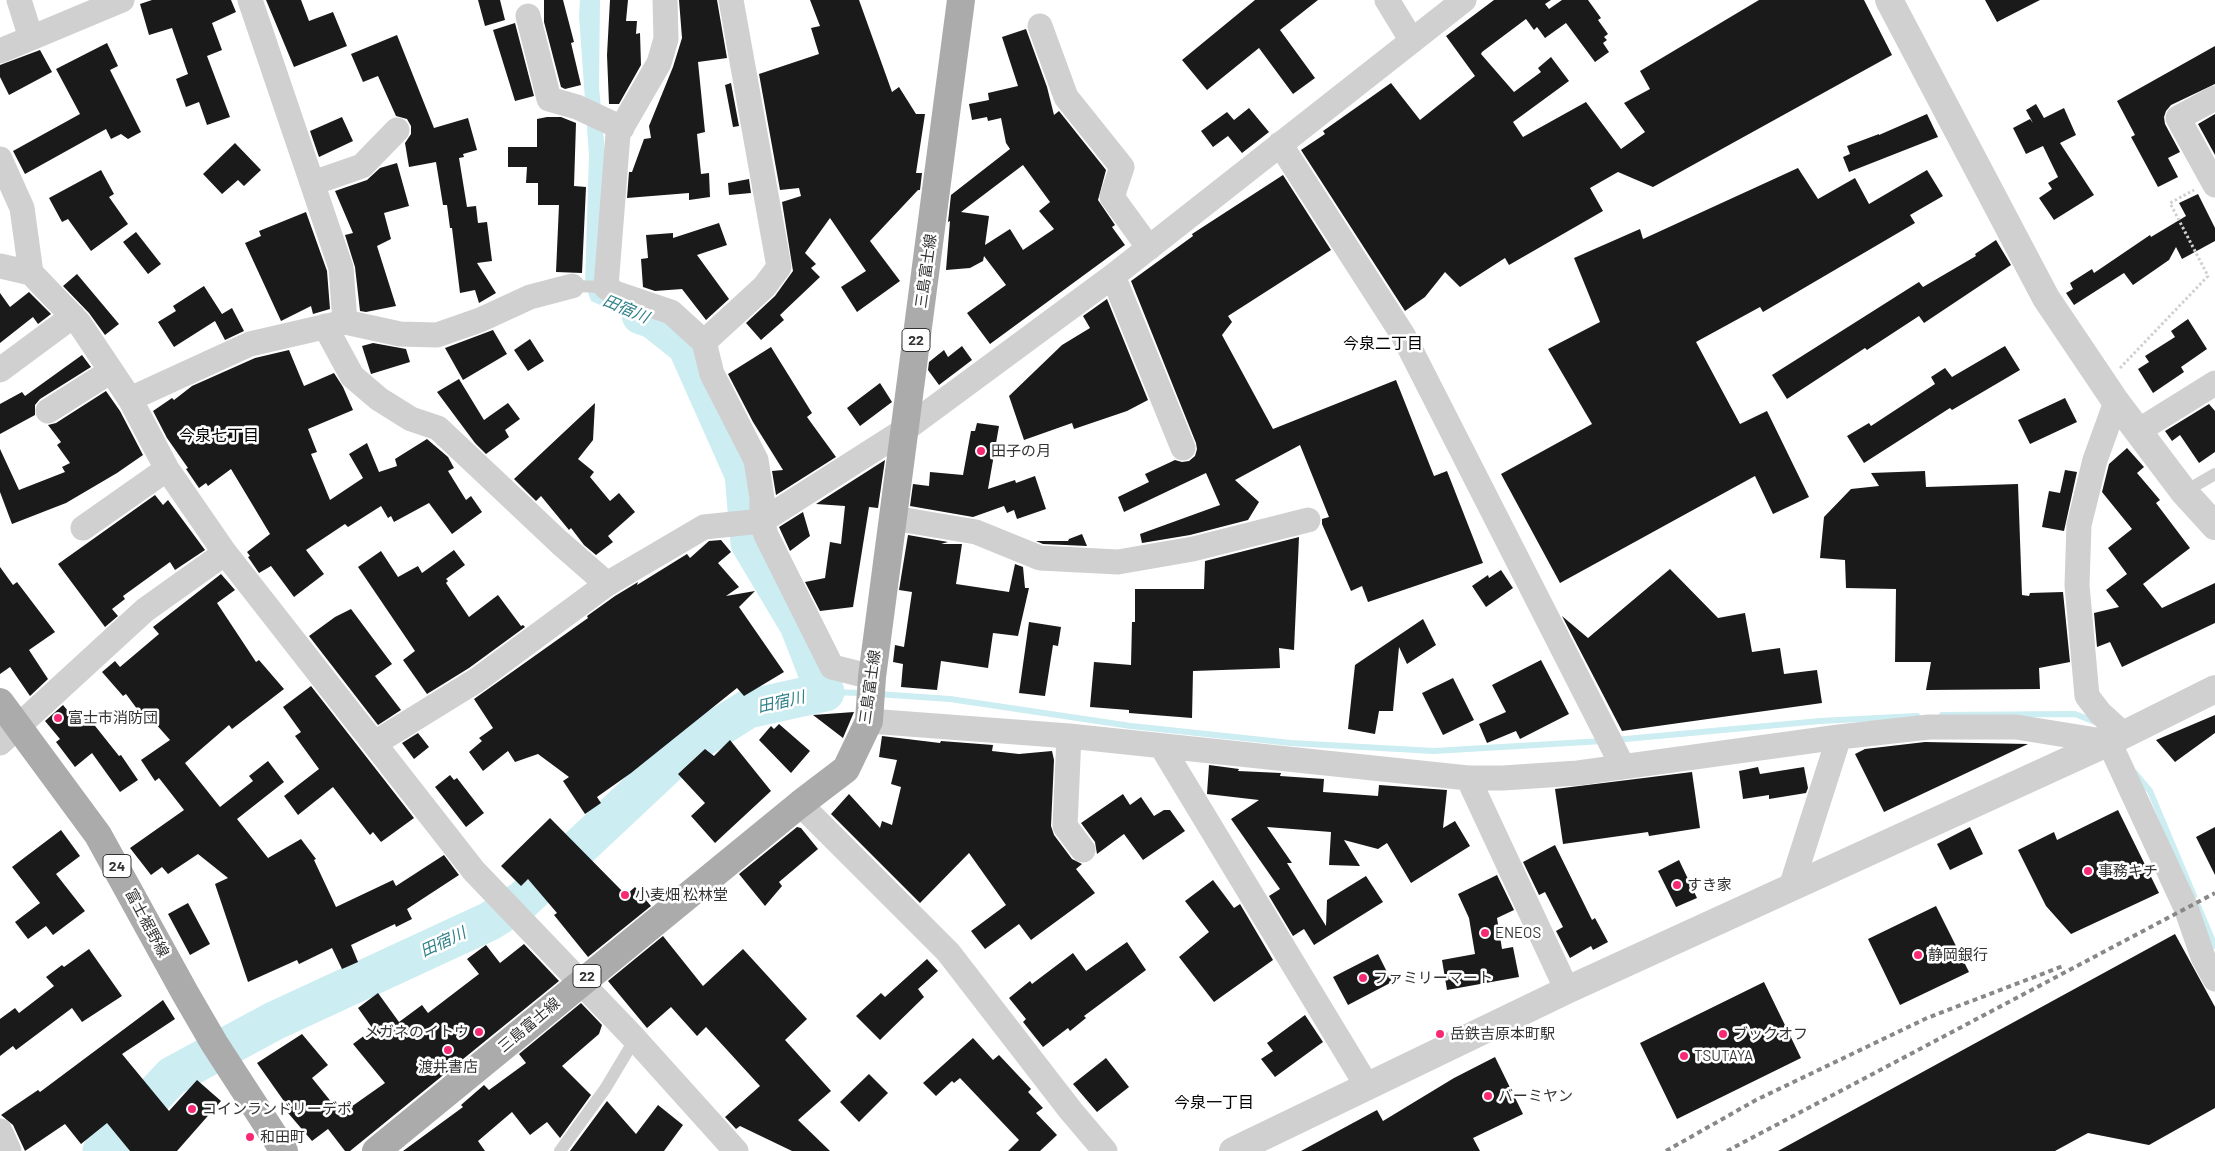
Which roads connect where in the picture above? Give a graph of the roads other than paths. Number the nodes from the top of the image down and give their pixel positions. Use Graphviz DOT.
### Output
graph roads {
  1 [pos="19,0"];
  2 [pos="122,0"];
  3 [pos="250,0"];
  4 [pos="665,0"];
  5 [pos="731,0"];
  6 [pos="961,0"];
  7 [pos="1387,0"];
  8 [pos="1464,0"];
  9 [pos="1889,0"];
  10 [pos="528,16"];
  11 [pos="1040,26"];
  12 [pos="32,38"];
  13 [pos="1412,40"];
  14 [pos="0,51"];
  15 [pos="2215,98"];
  16 [pos="617,125"];
  17 [pos="397,130"];
  18 [pos="1280,144"];
  19 [pos="0,160"];
  20 [pos="313,182"];
  21 [pos="2214,182"];
  22 [pos="1149,248"];
  23 [pos="0,266"];
  24 [pos="31,273"];
  25 [pos="1113,276"];
  26 [pos="572,286"];
  27 [pos="606,287"];
  28 [pos="72,316"];
  29 [pos="335,324"];
  30 [pos="704,342"];
  31 [pos="0,370"];
  32 [pos="111,371"];
  33 [pos="2215,383"];
  34 [pos="2110,393"];
  35 [pos="130,399"];
  36 [pos="48,411"];
  37 [pos="903,431"];
  38 [pos="2138,431"];
  39 [pos="1183,448"];
  40 [pos="167,469"];
  41 [pos="2215,474"];
  42 [pos="2184,492"];
  43 [pos="893,518"];
  44 [pos="1308,520"];
  45 [pos="762,521"];
  46 [pos="2215,526"];
  47 [pos="82,528"];
  48 [pos="225,553"];
  49 [pos="607,584"];
  50 [pos="872,678"];
  51 [pos="2215,689"];
  52 [pos="0,702"];
  53 [pos="869,714"];
  54 [pos="9,735"];
  55 [pos="1069,736"];
  56 [pos="1839,737"];
  57 [pos="2117,738"];
  58 [pos="375,742"];
  59 [pos="1162,747"];
  60 [pos="1623,767"];
  61 [pos="1468,778"];
  62 [pos="800,804"];
  63 [pos="1083,850"];
  64 [pos="1791,886"];
  65 [pos="2215,979"];
  66 [pos="580,982"];
  67 [pos="1567,990"];
  68 [pos="635,1039"];
  69 [pos="1367,1086"];
  70 [pos="0,1131"];
  71 [pos="9,1151"];
  72 [pos="284,1151"];
  73 [pos="376,1151"];
  74 [pos="560,1151"];
  75 [pos="736,1151"];
  76 [pos="1105,1151"];
  77 [pos="1233,1151"];
  1 -- 12 [label="street"];
  2 -- 12 [label="street"];
  3 -- 20 [label="street"];
  4 -- 16 [label="street"];
  5 -- 30 [label="street"];
  6 -- 37 [label="main road, 三島富士線 / 22"];
  7 -- 13 [label="street"];
  8 -- 13 [label="street"];
  9 -- 34 [label="street"];
  10 -- 16 [label="street"];
  11 -- 22 [label="street"];
  12 -- 14 [label="street"];
  13 -- 18 [label="street"];
  15 -- 21 [label="street"];
  16 -- 27 [label="street"];
  17 -- 20 [label="street"];
  18 -- 22 [label="street"];
  18 -- 60 [label="street"];
  19 -- 24 [label="street"];
  20 -- 29 [label="street"];
  22 -- 25 [label="street"];
  23 -- 24 [label="street"];
  24 -- 28 [label="street"];
  25 -- 37 [label="street"];
  25 -- 39 [label="street"];
  26 -- 27 [label="lane"];
  26 -- 29 [label="street"];
  27 -- 30 [label="street"];
  28 -- 31 [label="street"];
  28 -- 32 [label="street"];
  29 -- 35 [label="street"];
  29 -- 49 [label="street"];
  30 -- 45 [label="street"];
  32 -- 35 [label="street"];
  32 -- 36 [label="street"];
  33 -- 38 [label="street"];
  34 -- 38 [label="street"];
  34 -- 57 [label="street"];
  35 -- 40 [label="street"];
  37 -- 43 [label="main road, 三島富士線 / 22"];
  37 -- 45 [label="street"];
  38 -- 42 [label="street"];
  40 -- 47 [label="street"];
  40 -- 48 [label="street"];
  41 -- 42 [label="lane"];
  42 -- 46 [label="street"];
  43 -- 44 [label="street"];
  43 -- 50 [label="main road, 三島富士線 / 22"];
  45 -- 49 [label="street"];
  45 -- 50 [label="street"];
  48 -- 54 [label="street"];
  48 -- 58 [label="street"];
  49 -- 58 [label="street"];
  50 -- 53 [label="main road, 三島富士線 / 22"];
  51 -- 57 [label="street"];
  52 -- 54 [label="main road, 富士裾野線 / 24"];
  53 -- 55 [label="street"];
  53 -- 62 [label="main road, 三島富士線 / 22"];
  54 -- 72 [label="main road, 富士裾野線 / 24"];
  55 -- 59 [label="street"];
  55 -- 63 [label="street"];
  56 -- 57 [label="street"];
  56 -- 60 [label="street"];
  56 -- 64 [label="street"];
  57 -- 64 [label="street"];
  57 -- 65 [label="street"];
  58 -- 66 [label="street"];
  59 -- 61 [label="street"];
  59 -- 69 [label="street"];
  60 -- 61 [label="street"];
  61 -- 67 [label="street"];
  62 -- 66 [label="main road, 三島富士線 / 22"];
  62 -- 76 [label="street"];
  64 -- 67 [label="street"];
  66 -- 68 [label="street"];
  66 -- 73 [label="main road, 三島富士線 / 22"];
  67 -- 69 [label="street"];
  68 -- 74 [label="lane"];
  68 -- 75 [label="street"];
  69 -- 77 [label="street"];
  70 -- 71 [label="street"];
}
